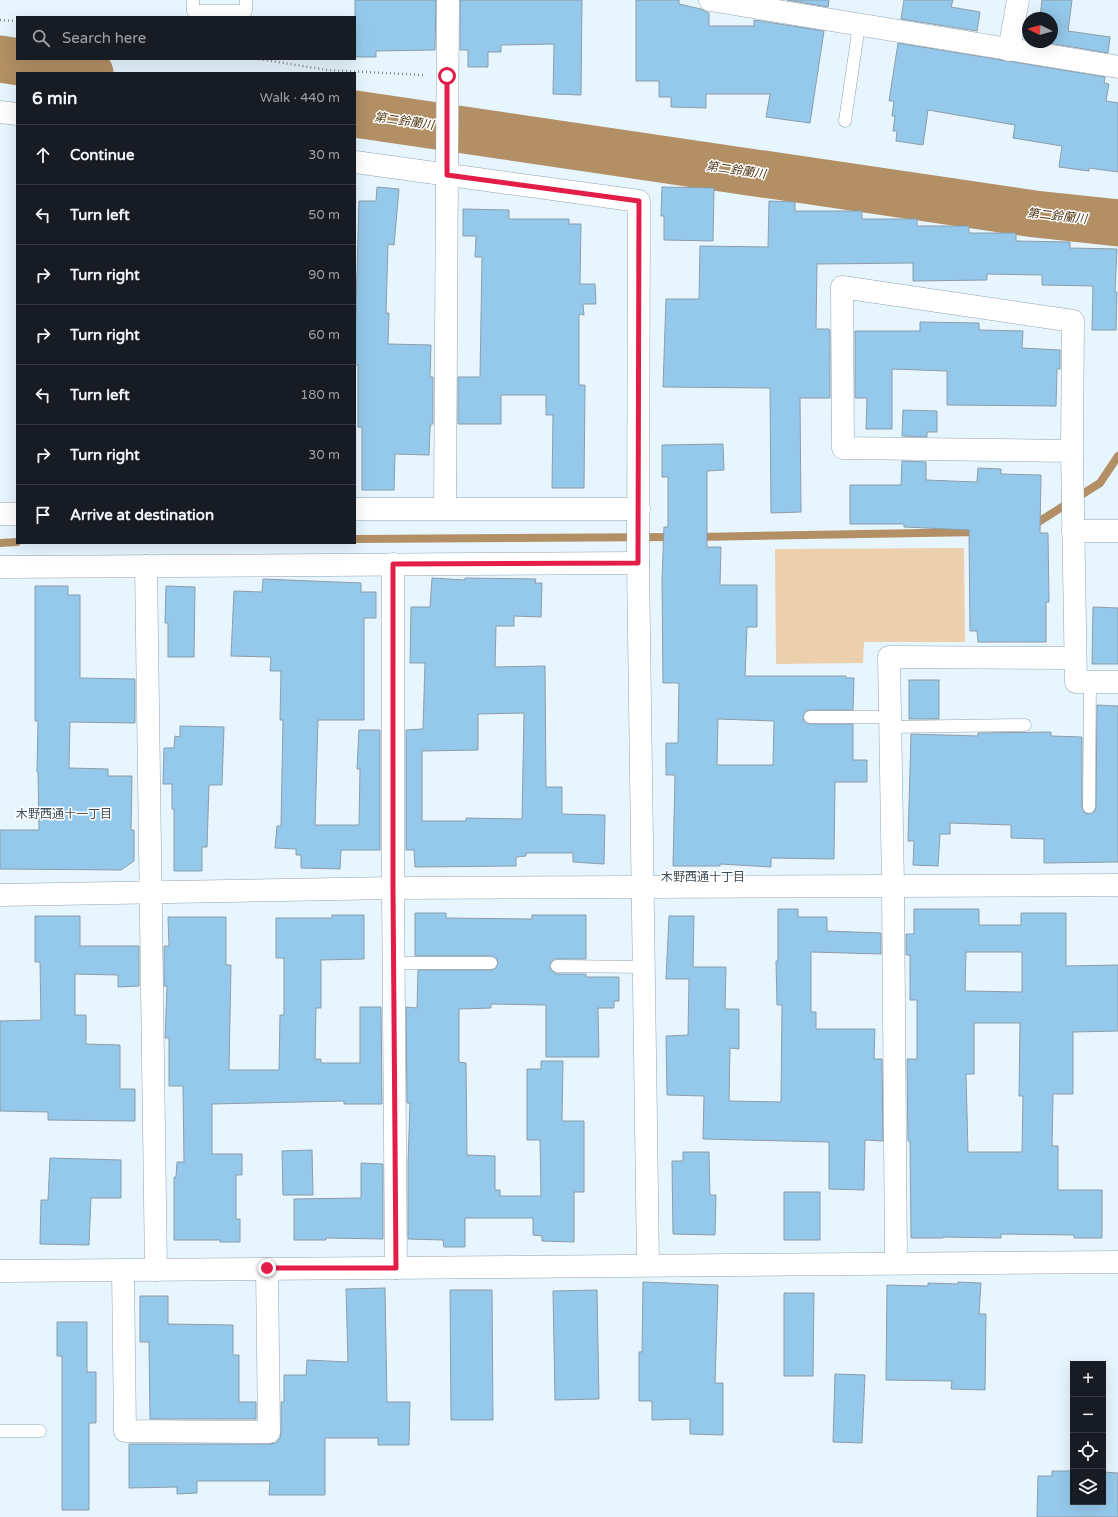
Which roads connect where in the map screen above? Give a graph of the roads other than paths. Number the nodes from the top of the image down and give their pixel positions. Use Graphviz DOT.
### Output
graph roads {
  1 [pos="193,0"];
  2 [pos="246,0"];
  3 [pos="448,0"];
  4 [pos="710,0"];
  5 [pos="1018,0"];
  6 [pos="860,25"];
  7 [pos="1009,50"];
  8 [pos="1118,67"];
  9 [pos="0,112"];
  10 [pos="16,114"];
  11 [pos="844,121"];
  12 [pos="356,162"];
  13 [pos="447,175"];
  14 [pos="1072,451"];
  15 [pos="445,507"];
  16 [pos="356,509"];
  17 [pos="639,509"];
  18 [pos="0,514"];
  19 [pos="16,514"];
  20 [pos="1118,531"];
  21 [pos="1073,532"];
  22 [pos="638,563"];
  23 [pos="393,564"];
  24 [pos="146,566"];
  25 [pos="0,567"];
  26 [pos="1075,658"];
  27 [pos="1090,682"];
  28 [pos="1118,682"];
  29 [pos="810,716"];
  30 [pos="890,722"];
  31 [pos="1025,725"];
  32 [pos="1089,807"];
  33 [pos="1118,885"];
  34 [pos="893,887"];
  35 [pos="393,888"];
  36 [pos="642,888"];
  37 [pos="152,893"];
  38 [pos="0,895"];
  39 [pos="393,963"];
  40 [pos="491,963"];
  41 [pos="557,966"];
  42 [pos="643,967"];
  43 [pos="1118,1262"];
  44 [pos="896,1263"];
  45 [pos="648,1264"];
  46 [pos="267,1268"];
  47 [pos="396,1268"];
  48 [pos="156,1270"];
  49 [pos="0,1271"];
  50 [pos="123,1271"];
  51 [pos="0,1431"];
  52 [pos="40,1431"];
  1 -- 2 [label="lane"];
  3 -- 13 [label="street"];
  4 -- 6 [label="street"];
  5 -- 7 [label="street"];
  6 -- 7 [label="street"];
  6 -- 11 [label="lane"];
  7 -- 8 [label="street"];
  9 -- 10 [label="street"];
  12 -- 13 [label="street"];
  13 -- 15 [label="street"];
  13 -- 17 [label="street"];
  14 -- 14 [label="street"];
  14 -- 21 [label="street"];
  15 -- 16 [label="street"];
  15 -- 17 [label="street"];
  17 -- 22 [label="street"];
  18 -- 19 [label="street"];
  20 -- 21 [label="street"];
  21 -- 26 [label="street"];
  22 -- 23 [label="street"];
  22 -- 36 [label="street"];
  23 -- 24 [label="street"];
  23 -- 35 [label="street"];
  24 -- 25 [label="street"];
  24 -- 37 [label="street"];
  26 -- 27 [label="street"];
  26 -- 30 [label="street"];
  27 -- 28 [label="street"];
  27 -- 32 [label="lane"];
  29 -- 30 [label="lane"];
  30 -- 31 [label="lane"];
  30 -- 34 [label="street"];
  33 -- 34 [label="street"];
  34 -- 36 [label="street"];
  34 -- 44 [label="street"];
  35 -- 36 [label="street"];
  35 -- 37 [label="street"];
  35 -- 39 [label="street"];
  36 -- 42 [label="street"];
  37 -- 38 [label="street"];
  37 -- 48 [label="street"];
  39 -- 40 [label="lane"];
  39 -- 47 [label="street"];
  41 -- 42 [label="lane"];
  42 -- 45 [label="street"];
  43 -- 44 [label="street"];
  44 -- 45 [label="street"];
  45 -- 47 [label="street"];
  46 -- 47 [label="street"];
  46 -- 48 [label="street"];
  46 -- 50 [label="street"];
  48 -- 50 [label="street"];
  49 -- 50 [label="street"];
  51 -- 52 [label="lane"];
}
